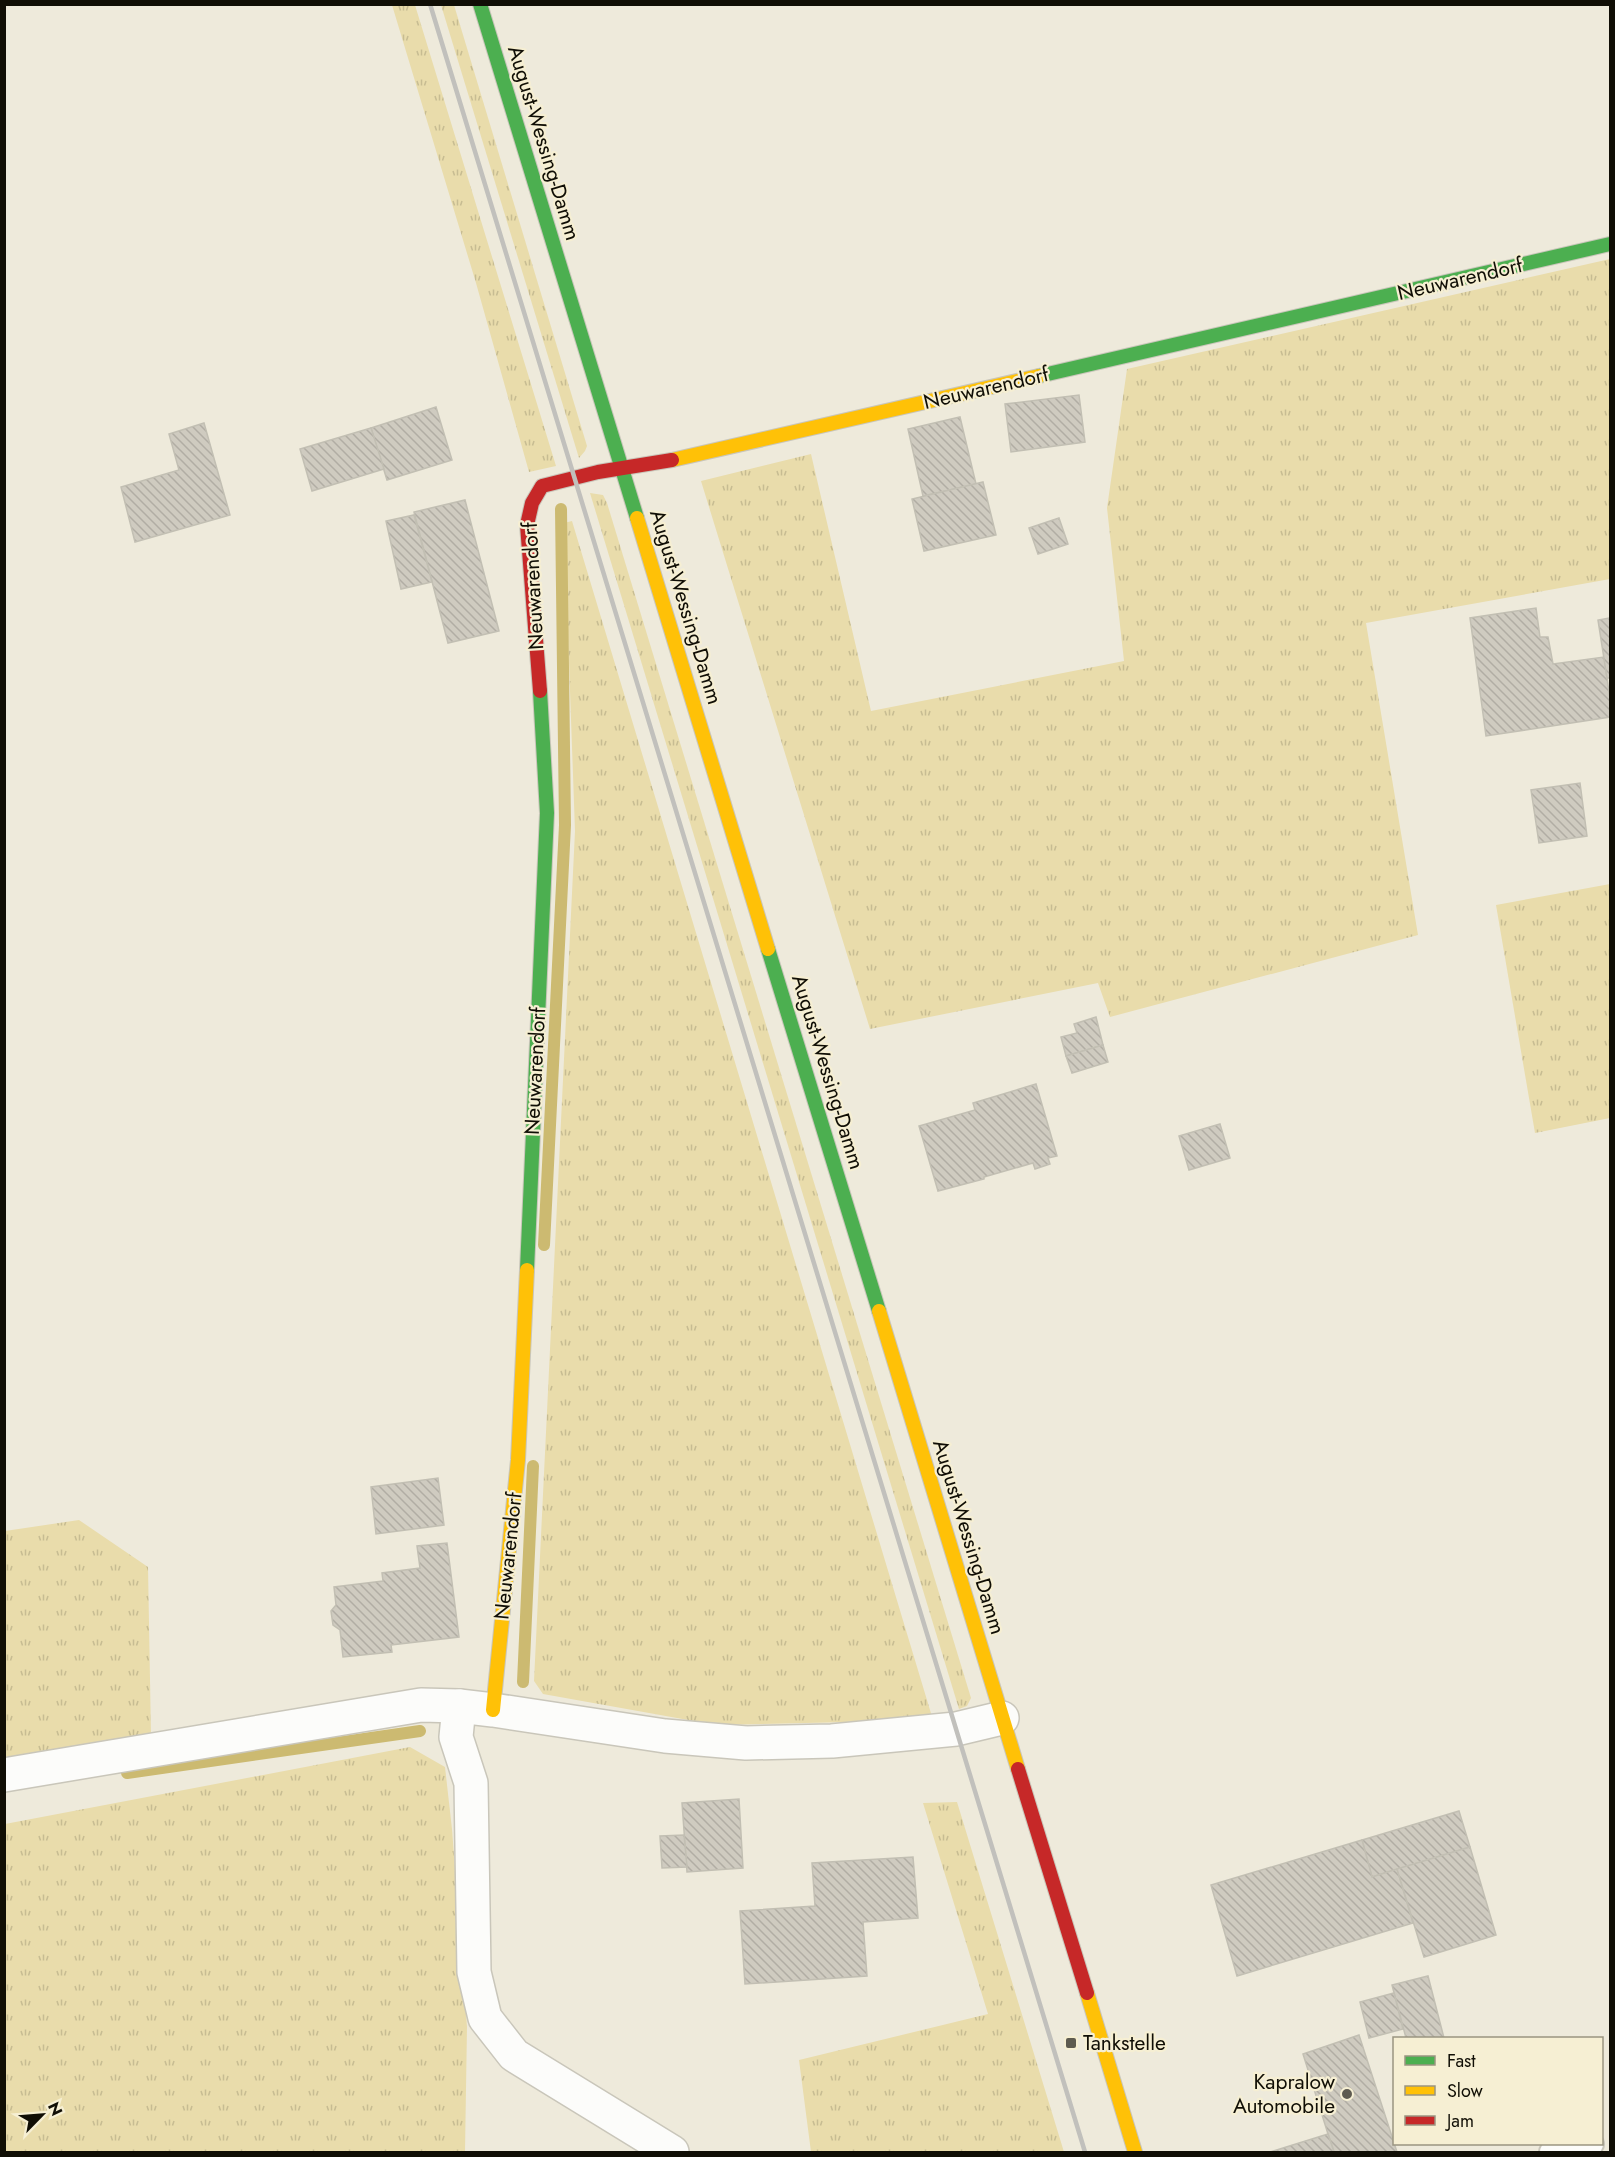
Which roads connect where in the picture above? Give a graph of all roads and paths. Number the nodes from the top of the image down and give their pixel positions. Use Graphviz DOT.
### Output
graph roads {
  1 [pos="480,4"];
  2 [pos="1611,244"];
  3 [pos="622,468"];
  4 [pos="459,1706"];
  5 [pos="493,1710"];
  6 [pos="1002,1718"];
  7 [pos="4,1775"];
  8 [pos="1587,2145"];
  9 [pos="672,2152"];
  10 [pos="1135,2152"];
  11 [pos="1551,2152"];
  1 -- 3 [label="street, August-Wessing-Damm"];
  2 -- 3 [label="street, Neuwarendorf"];
  3 -- 5 [label="street, Neuwarendorf"];
  3 -- 6 [label="street, August-Wessing-Damm"];
  4 -- 5 [label="street"];
  4 -- 7 [label="street"];
  4 -- 9 [label="street"];
  5 -- 6 [label="street"];
  6 -- 10 [label="street, August-Wessing-Damm"];
  8 -- 11 [label="lane"];
}
